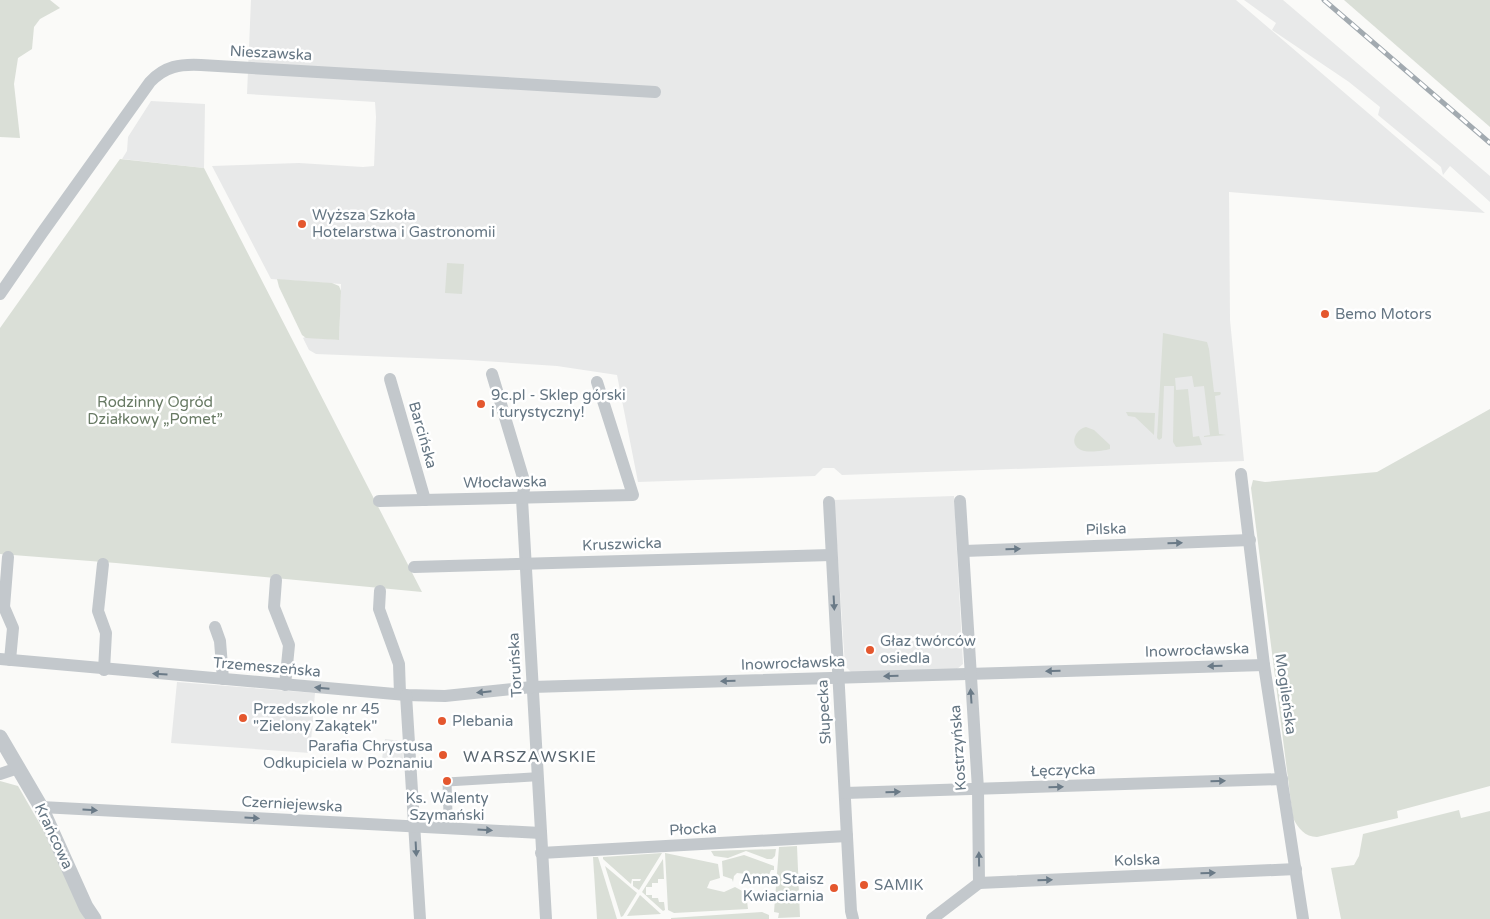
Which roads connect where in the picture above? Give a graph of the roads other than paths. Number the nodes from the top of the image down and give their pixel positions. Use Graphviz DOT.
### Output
graph roads {
  1 [pos="655,92"];
  2 [pos="0,294"];
  3 [pos="492,374"];
  4 [pos="390,379"];
  5 [pos="597,382"];
  6 [pos="1241,474"];
  7 [pos="522,499"];
  8 [pos="425,500"];
  9 [pos="379,501"];
  10 [pos="960,501"];
  11 [pos="829,502"];
  12 [pos="1250,540"];
  13 [pos="964,551"];
  14 [pos="832,555"];
  15 [pos="8,557"];
  16 [pos="526,563"];
  17 [pos="103,564"];
  18 [pos="414,567"];
  19 [pos="276,580"];
  20 [pos="380,591"];
  21 [pos="215,627"];
  22 [pos="5,660"];
  23 [pos="1264,664"];
  24 [pos="104,670"];
  25 [pos="970,674"];
  26 [pos="838,678"];
  27 [pos="224,679"];
  28 [pos="285,685"];
  29 [pos="532,687"];
  30 [pos="403,695"];
  31 [pos="0,737"];
  32 [pos="18,768"];
  33 [pos="0,774"];
  34 [pos="532,777"];
  35 [pos="1282,779"];
  36 [pos="978,789"];
  37 [pos="845,793"];
  38 [pos="41,807"];
  39 [pos="448,814"];
  40 [pos="414,827"];
  41 [pos="541,833"];
  42 [pos="847,836"];
  43 [pos="541,854"];
  44 [pos="1296,869"];
  45 [pos="979,883"];
  46 [pos="89,915"];
  47 [pos="420,919"];
  48 [pos="546,919"];
  49 [pos="853,919"];
  50 [pos="932,919"];
  51 [pos="1303,919"];
  1 -- 2 [label="street, Nieszawska"];
  3 -- 7 [label="street, Toruńska"];
  4 -- 8 [label="street, Barcińska"];
  5 -- 7 [label="street, Włocławska"];
  6 -- 12 [label="street, Mogileńska"];
  7 -- 8 [label="street, Włocławska"];
  7 -- 16 [label="street, Toruńska"];
  8 -- 9 [label="street, Włocławska"];
  10 -- 13 [label="street, Kostrzyńska"];
  11 -- 14 [label="street, Słupecka"];
  13 -- 12 [label="street, Pilska, one-way"];
  12 -- 23 [label="street, Mogileńska"];
  13 -- 25 [label="street, Kostrzyńska"];
  14 -- 16 [label="street, Kruszwicka"];
  14 -- 26 [label="street, Słupecka, one-way"];
  15 -- 22 [label="street"];
  16 -- 18 [label="street, Kruszwicka"];
  16 -- 29 [label="street, Toruńska"];
  17 -- 24 [label="street"];
  19 -- 28 [label="street"];
  20 -- 30 [label="street"];
  21 -- 27 [label="street"];
  22 -- 24 [label="street, Trzemeszeńska"];
  23 -- 25 [label="street, Inowrocławska, one-way"];
  23 -- 35 [label="street, Mogileńska"];
  27 -- 24 [label="street, Trzemeszeńska, one-way"];
  25 -- 26 [label="street, Inowrocławska, one-way"];
  36 -- 25 [label="street, Kostrzyńska, one-way"];
  26 -- 29 [label="street, Inowrocławska, one-way"];
  26 -- 37 [label="street, Słupecka"];
  27 -- 28 [label="street, Trzemeszeńska"];
  30 -- 28 [label="street, Trzemeszeńska, one-way"];
  29 -- 30 [label="street, Trzemeszeńska, one-way"];
  29 -- 41 [label="street, Toruńska"];
  30 -- 40 [label="street"];
  31 -- 32 [label="street, Krańcowa"];
  32 -- 33 [label="street"];
  32 -- 38 [label="street, Krańcowa"];
  34 -- 39 [label="street"];
  36 -- 35 [label="street, Łęczycka, one-way"];
  35 -- 44 [label="street, Mogileńska"];
  37 -- 36 [label="street, Łęczycka, one-way"];
  45 -- 36 [label="street, Kostrzyńska, one-way"];
  37 -- 42 [label="street, Słupecka"];
  38 -- 40 [label="street, Czerniejewska, one-way"];
  38 -- 46 [label="street, Krańcowa"];
  40 -- 41 [label="street, Czerniejewska, one-way"];
  40 -- 47 [label="street, one-way"];
  41 -- 43 [label="street, Toruńska"];
  42 -- 43 [label="street, Płocka"];
  42 -- 49 [label="street, Słupecka"];
  43 -- 48 [label="street, Toruńska"];
  45 -- 44 [label="street, Kolska, one-way"];
  44 -- 51 [label="street, Mogileńska"];
  45 -- 50 [label="street"];
}
